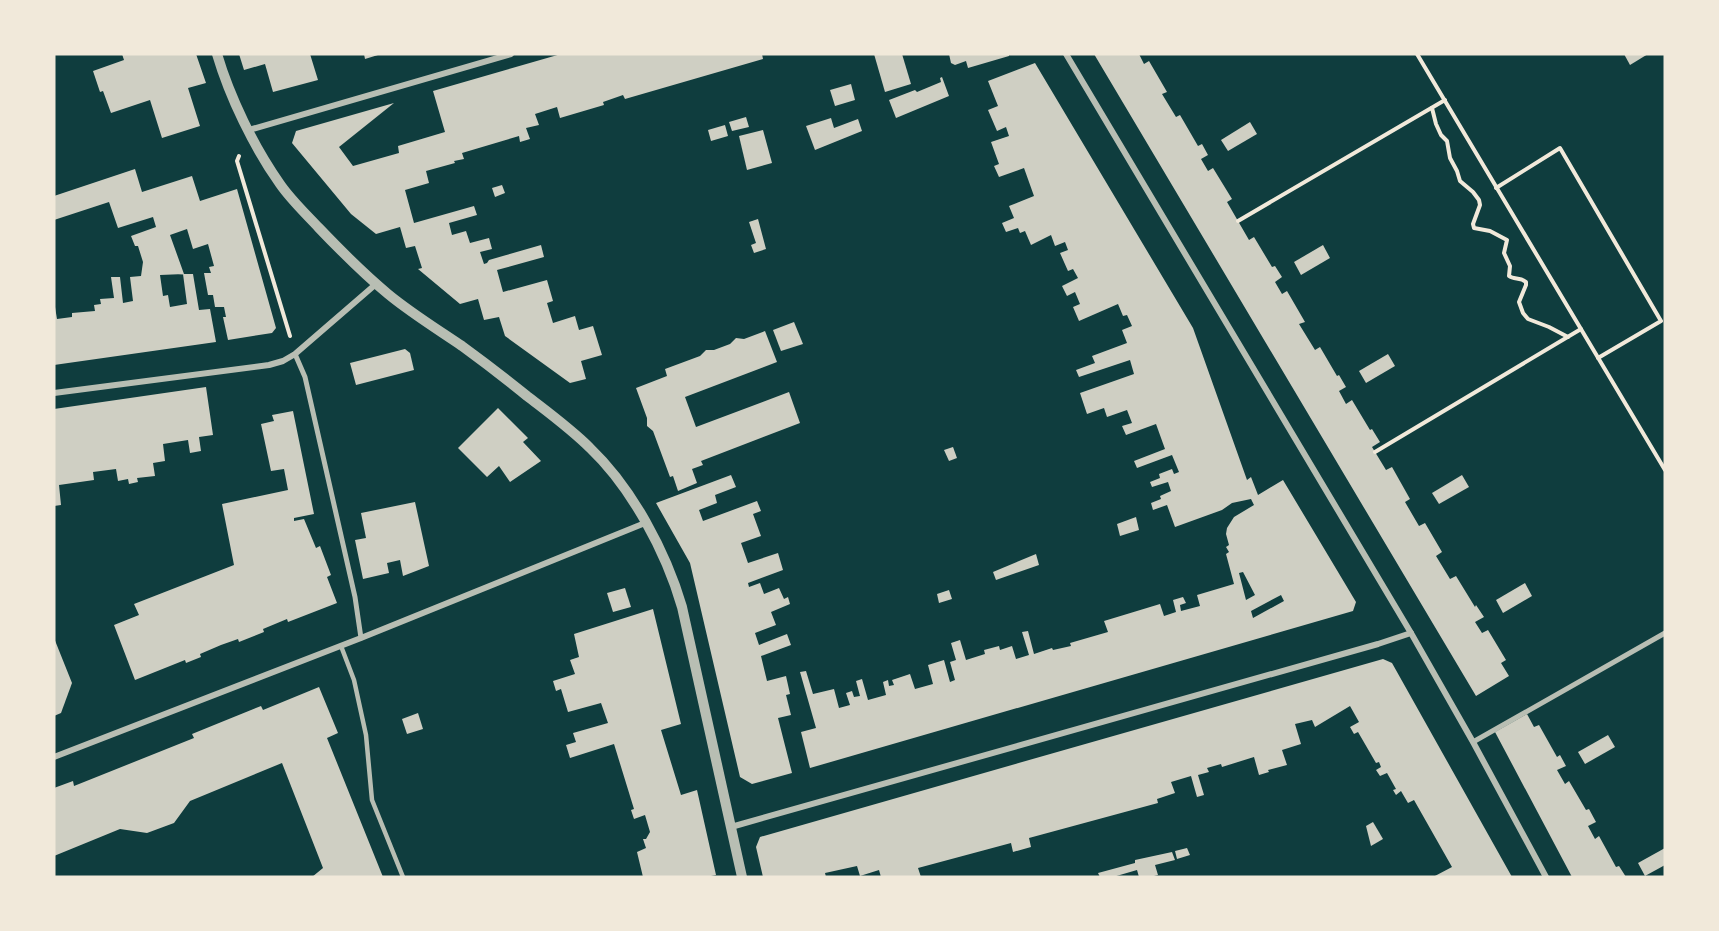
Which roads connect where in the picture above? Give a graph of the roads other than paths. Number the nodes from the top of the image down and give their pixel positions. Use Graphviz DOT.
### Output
graph roads {
  1 [pos="217,54"];
  2 [pos="511,54"];
  3 [pos="1066,54"];
  4 [pos="249,130"];
  5 [pos="376,284"];
  6 [pos="295,354"];
  7 [pos="54,393"];
  8 [pos="645,523"];
  9 [pos="1411,633"];
  10 [pos="1665,633"];
  11 [pos="361,638"];
  12 [pos="341,646"];
  13 [pos="1473,742"];
  14 [pos="54,757"];
  15 [pos="731,827"];
  16 [pos="403,877"];
  17 [pos="742,877"];
  18 [pos="1546,877"];
  1 -- 4 [label="street"];
  2 -- 4 [label="street"];
  3 -- 9 [label="street"];
  4 -- 5 [label="street"];
  5 -- 6 [label="street"];
  5 -- 8 [label="street"];
  6 -- 7 [label="street"];
  6 -- 11 [label="street"];
  8 -- 11 [label="street"];
  8 -- 15 [label="street"];
  9 -- 13 [label="street"];
  9 -- 15 [label="street"];
  10 -- 13 [label="street"];
  11 -- 12 [label="street"];
  12 -- 14 [label="street"];
  12 -- 16 [label="lane"];
  13 -- 18 [label="street"];
  15 -- 17 [label="street"];
}
